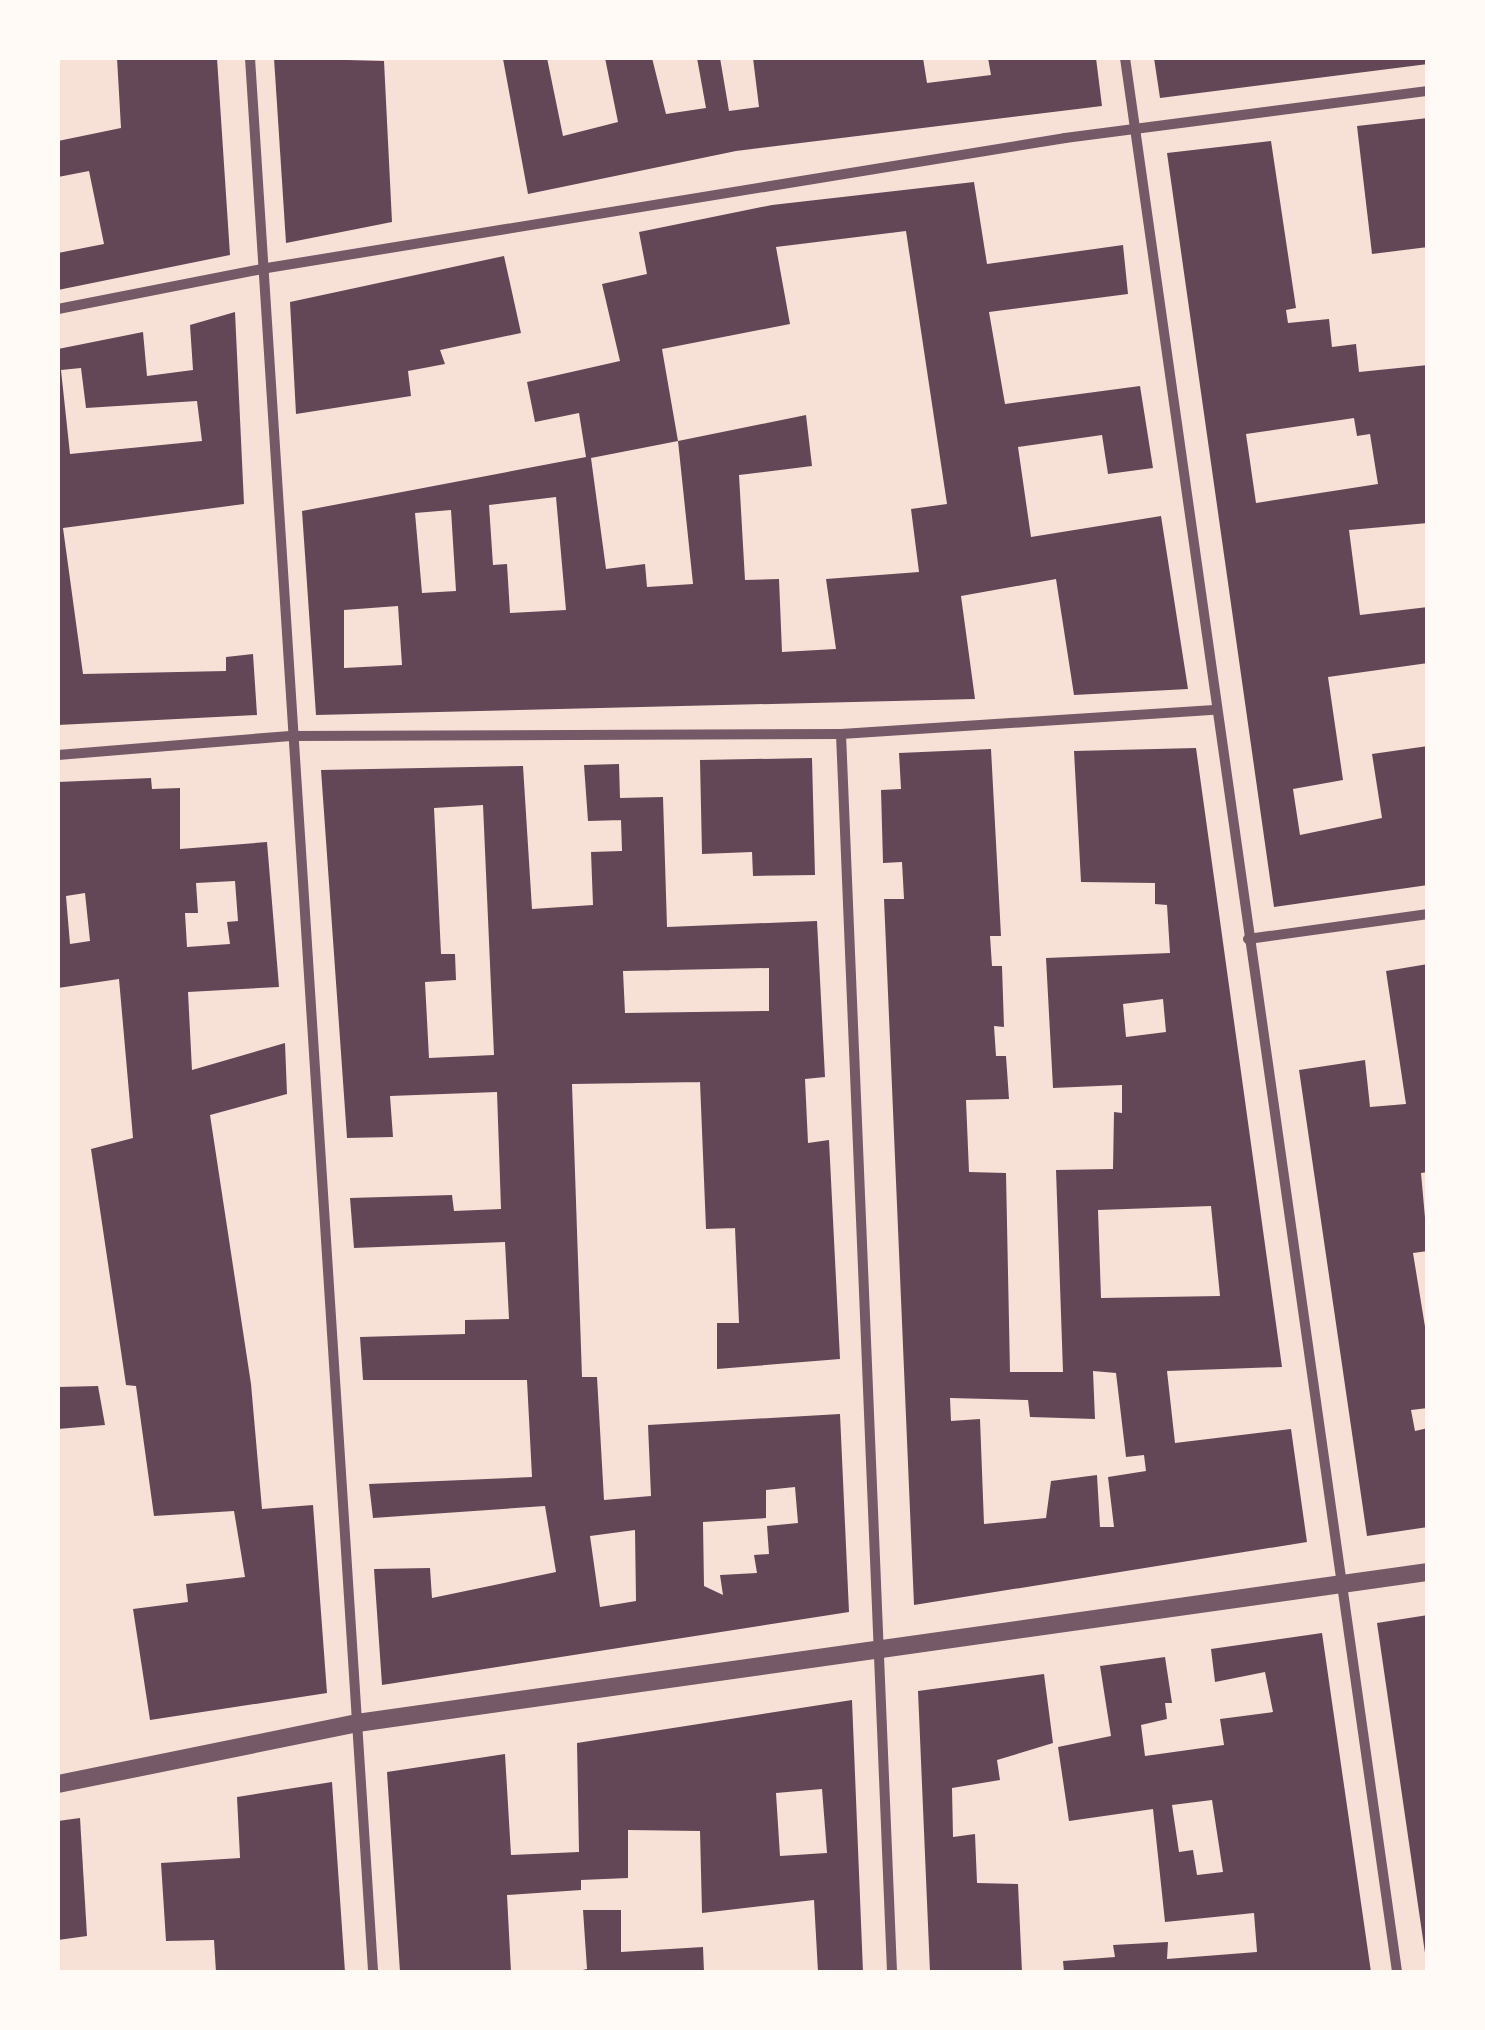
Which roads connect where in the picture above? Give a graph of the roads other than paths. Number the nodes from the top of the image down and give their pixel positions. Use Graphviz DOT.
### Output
graph roads {
  1 [pos="250,58"];
  2 [pos="1125,58"];
  3 [pos="1428,91"];
  4 [pos="1136,128"];
  5 [pos="267,268"];
  6 [pos="58,309"];
  7 [pos="1214,710"];
  8 [pos="842,734"];
  9 [pos="290,736"];
  10 [pos="58,755"];
  11 [pos="1428,914"];
  12 [pos="1248,939"];
  13 [pos="1428,1572"];
  14 [pos="1342,1584"];
  15 [pos="878,1654"];
  16 [pos="357,1723"];
  17 [pos="58,1784"];
  18 [pos="373,1972"];
  19 [pos="892,1972"];
  20 [pos="1397,1972"];
  1 -- 5 [label="street"];
  2 -- 4 [label="street"];
  3 -- 4 [label="street"];
  4 -- 5 [label="street"];
  4 -- 7 [label="street"];
  5 -- 6 [label="street"];
  5 -- 9 [label="street"];
  7 -- 8 [label="street"];
  7 -- 12 [label="street"];
  8 -- 9 [label="street"];
  8 -- 15 [label="street"];
  9 -- 10 [label="street"];
  9 -- 16 [label="street"];
  11 -- 12 [label="street"];
  12 -- 14 [label="street"];
  13 -- 14 [label="street"];
  14 -- 15 [label="street"];
  14 -- 20 [label="street"];
  15 -- 16 [label="street"];
  15 -- 19 [label="street"];
  16 -- 17 [label="street"];
  16 -- 18 [label="street"];
}
